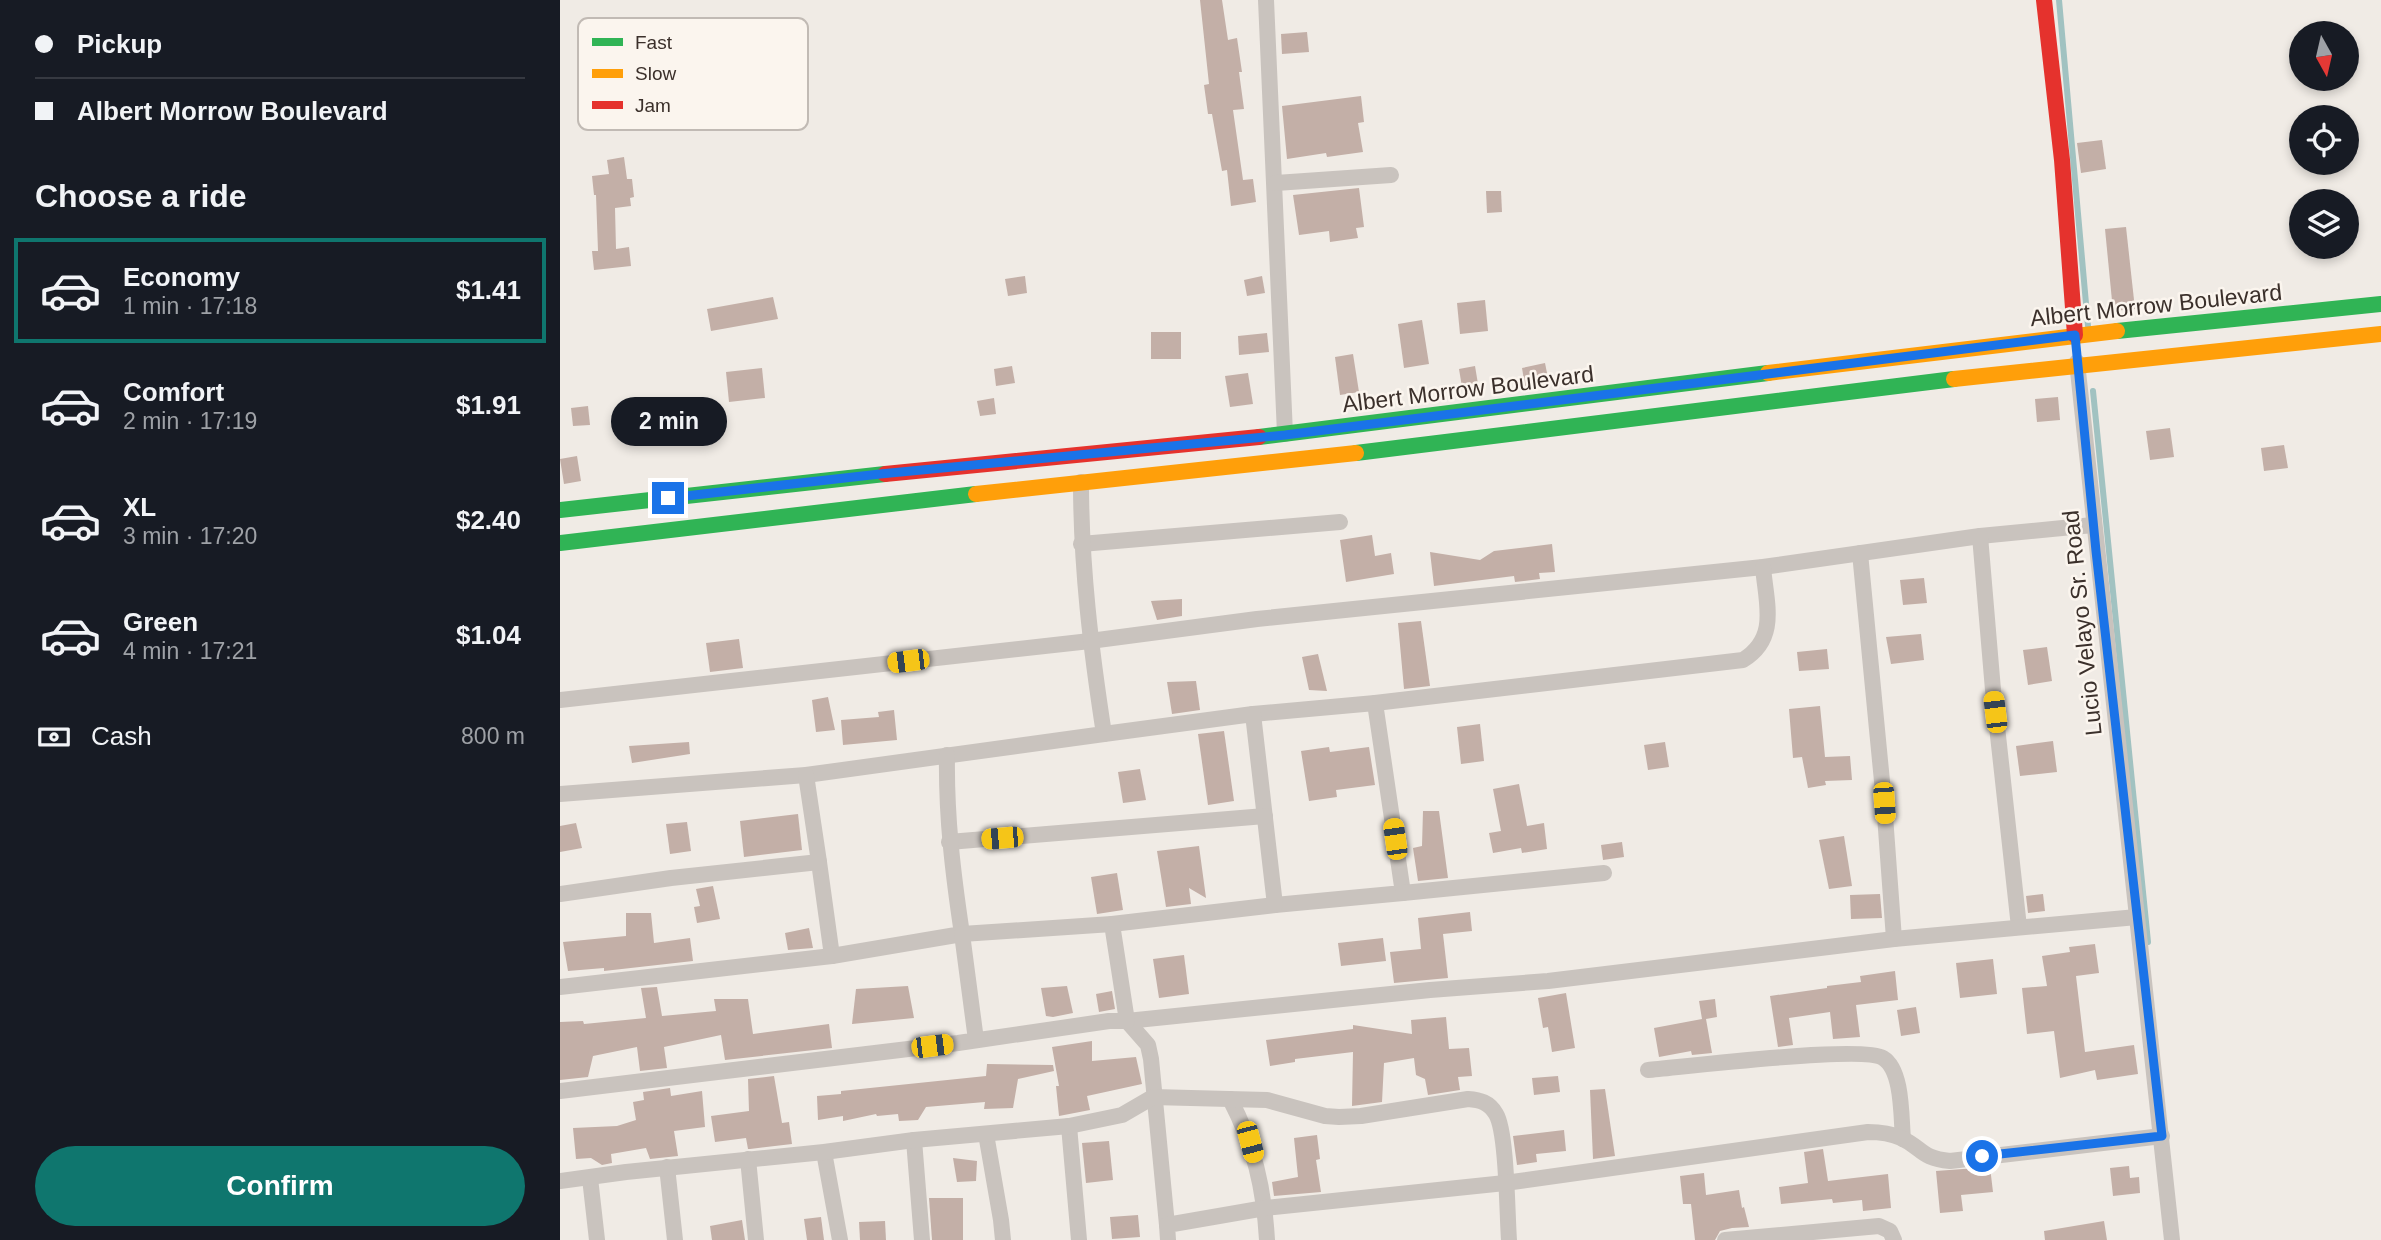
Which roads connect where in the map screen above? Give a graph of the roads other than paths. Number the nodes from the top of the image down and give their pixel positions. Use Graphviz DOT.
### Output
graph roads {
  1 [pos="1266,0"];
  2 [pos="2043,0"];
  3 [pos="1391,175"];
  4 [pos="1276,183"];
  5 [pos="2381,304"];
  6 [pos="2381,334"];
  7 [pos="2075,335"];
  8 [pos="2078,365"];
  9 [pos="1285,435"];
  10 [pos="1081,482"];
  11 [pos="560,510"];
  12 [pos="1340,522"];
  13 [pos="2094,525"];
  14 [pos="1980,536"];
  15 [pos="560,543"];
  16 [pos="1081,544"];
  17 [pos="1860,553"];
  18 [pos="1762,567"];
  19 [pos="1090,641"];
  20 [pos="560,699"];
  21 [pos="1375,704"];
  22 [pos="1253,714"];
  23 [pos="1104,734"];
  24 [pos="947,755"];
  25 [pos="806,775"];
  26 [pos="560,794"];
  27 [pos="1265,816"];
  28 [pos="949,842"];
  29 [pos="819,862"];
  30 [pos="1604,873"];
  31 [pos="1403,893"];
  32 [pos="560,894"];
  33 [pos="1275,905"];
  34 [pos="2137,917"];
  35 [pos="1112,924"];
  36 [pos="2019,927"];
  37 [pos="962,934"];
  38 [pos="1894,939"];
  39 [pos="832,956"];
  40 [pos="560,987"];
  41 [pos="1127,1021"];
  42 [pos="976,1040"];
  43 [pos="1648,1070"];
  44 [pos="560,1091"];
  45 [pos="1153,1097"];
  46 [pos="1230,1099"];
  47 [pos="1069,1126"];
  48 [pos="986,1134"];
  49 [pos="2162,1136"];
  50 [pos="1903,1139"];
  51 [pos="914,1140"];
  52 [pos="824,1152"];
  53 [pos="748,1159"];
  54 [pos="667,1167"];
  55 [pos="590,1178"];
  56 [pos="560,1181"];
  57 [pos="1506,1182"];
  58 [pos="1265,1208"];
  59 [pos="1167,1232"];
  60 [pos="597,1240"];
  61 [pos="674,1240"];
  62 [pos="756,1240"];
  63 [pos="840,1240"];
  64 [pos="922,1240"];
  65 [pos="1003,1240"];
  66 [pos="1079,1240"];
  67 [pos="1267,1240"];
  68 [pos="1508,1240"];
  69 [pos="1726,1240"];
  70 [pos="1894,1240"];
  71 [pos="2172,1240"];
  1 -- 4 [label="street"];
  2 -- 7 [label="main road, Lucio Velayo Sr. Road"];
  3 -- 4 [label="street"];
  4 -- 9 [label="street"];
  5 -- 7 [label="main road, Albert Morrow Boulevard"];
  6 -- 8 [label="main road"];
  7 -- 8 [label="street, Lucio Velayo Sr. Road"];
  7 -- 9 [label="main road, Albert Morrow Boulevard"];
  8 -- 10 [label="main road"];
  8 -- 13 [label="street, Lucio Velayo Sr. Road"];
  9 -- 11 [label="main road, Albert Morrow Boulevard"];
  10 -- 15 [label="main road"];
  10 -- 16 [label="street"];
  12 -- 16 [label="street"];
  13 -- 14 [label="street"];
  13 -- 34 [label="street, Lucio Velayo Sr. Road"];
  14 -- 17 [label="street"];
  14 -- 36 [label="street"];
  16 -- 19 [label="street"];
  17 -- 18 [label="street"];
  17 -- 38 [label="street"];
  18 -- 19 [label="street"];
  18 -- 21 [label="street"];
  19 -- 20 [label="street"];
  19 -- 23 [label="street"];
  21 -- 22 [label="street"];
  21 -- 31 [label="street"];
  22 -- 23 [label="street"];
  22 -- 27 [label="street"];
  23 -- 24 [label="street"];
  24 -- 25 [label="street"];
  24 -- 28 [label="street"];
  25 -- 26 [label="street"];
  25 -- 29 [label="street"];
  27 -- 28 [label="street"];
  27 -- 33 [label="street"];
  28 -- 37 [label="street"];
  29 -- 32 [label="street"];
  29 -- 39 [label="street"];
  30 -- 31 [label="street"];
  31 -- 33 [label="street"];
  33 -- 35 [label="street"];
  34 -- 36 [label="street"];
  34 -- 49 [label="street, Lucio Velayo Sr. Road"];
  35 -- 37 [label="street"];
  35 -- 41 [label="street"];
  36 -- 38 [label="street"];
  37 -- 39 [label="street"];
  37 -- 42 [label="street"];
  38 -- 41 [label="street"];
  39 -- 40 [label="street"];
  41 -- 42 [label="street"];
  41 -- 45 [label="street"];
  42 -- 44 [label="street"];
  43 -- 50 [label="street"];
  45 -- 46 [label="street"];
  45 -- 47 [label="street"];
  45 -- 59 [label="street"];
  46 -- 57 [label="street"];
  46 -- 58 [label="street"];
  47 -- 48 [label="street"];
  47 -- 66 [label="street"];
  48 -- 51 [label="street"];
  48 -- 65 [label="street"];
  49 -- 50 [label="street"];
  49 -- 71 [label="street, Lucio Velayo Sr. Road"];
  50 -- 57 [label="street"];
  51 -- 52 [label="street"];
  51 -- 64 [label="street"];
  52 -- 53 [label="street"];
  52 -- 63 [label="street"];
  53 -- 54 [label="street"];
  53 -- 62 [label="street"];
  54 -- 55 [label="street"];
  54 -- 61 [label="street"];
  55 -- 56 [label="street"];
  55 -- 60 [label="street"];
  57 -- 58 [label="street"];
  57 -- 68 [label="street"];
  58 -- 59 [label="street"];
  58 -- 67 [label="street"];
  69 -- 70 [label="street"];
}
